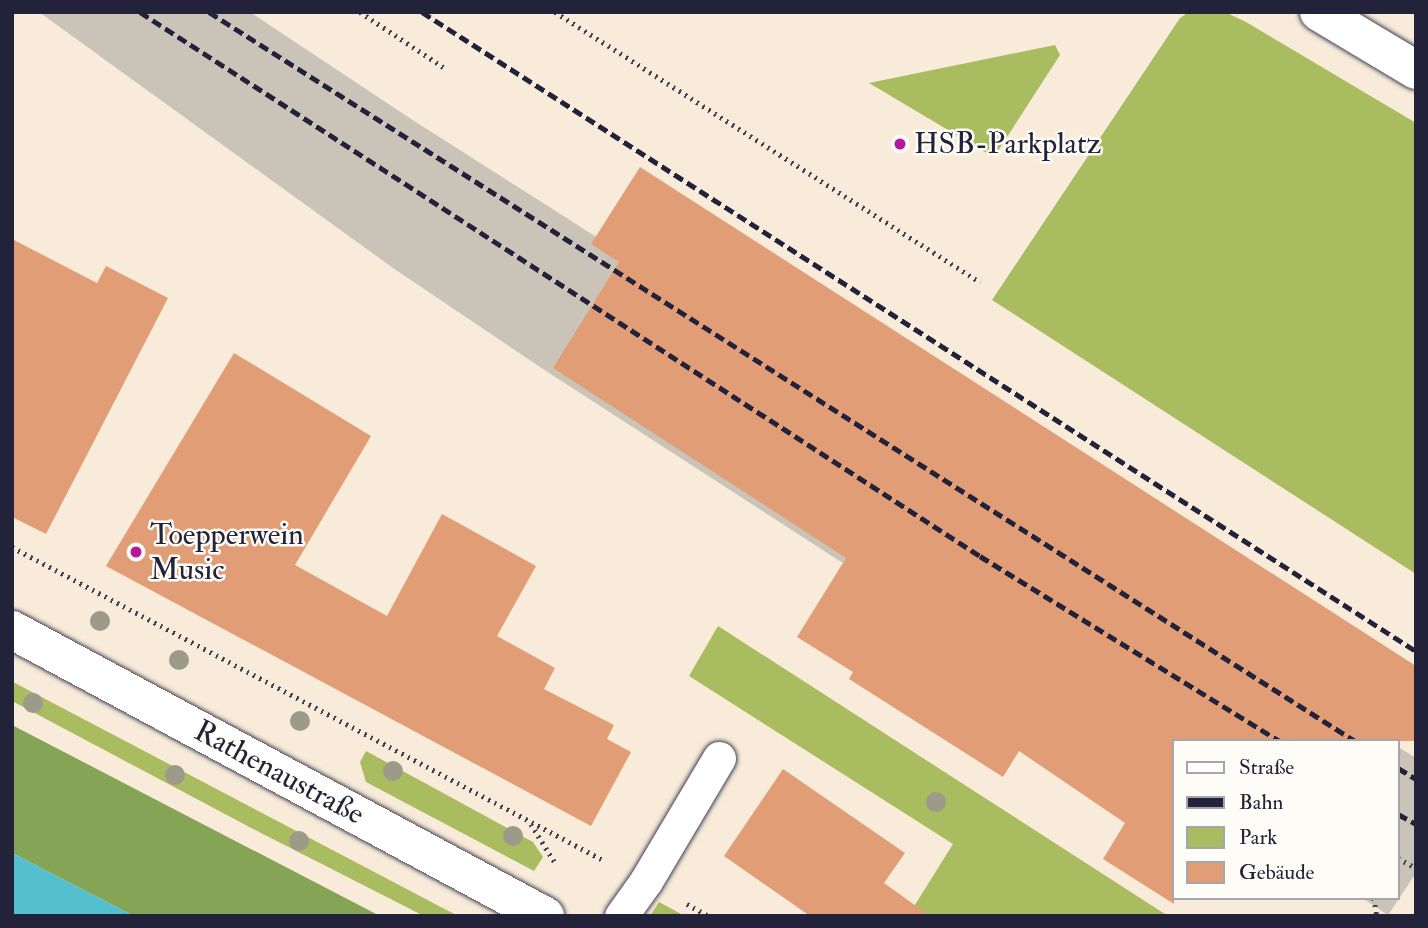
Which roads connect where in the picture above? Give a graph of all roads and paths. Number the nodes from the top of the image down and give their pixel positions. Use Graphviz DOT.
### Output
graph roads {
  1 [pos="360,12"];
  2 [pos="555,12"];
  3 [pos="1319,12"];
  4 [pos="443,66"];
  5 [pos="1416,70"];
  6 [pos="980,282"];
  7 [pos="12,547"];
  8 [pos="12,630"];
  9 [pos="719,758"];
  10 [pos="531,824"];
  11 [pos="1400,859"];
  12 [pos="1416,868"];
  13 [pos="545,916"];
  14 [pos="621,916"];
  1 -- 4 [label="path"];
  2 -- 6 [label="path"];
  3 -- 5 [label="main road"];
  7 -- 10 [label="path"];
  8 -- 13 [label="main road, Rathenaustraße"];
  9 -- 14 [label="lane"];
  11 -- 12 [label="path"];
}
